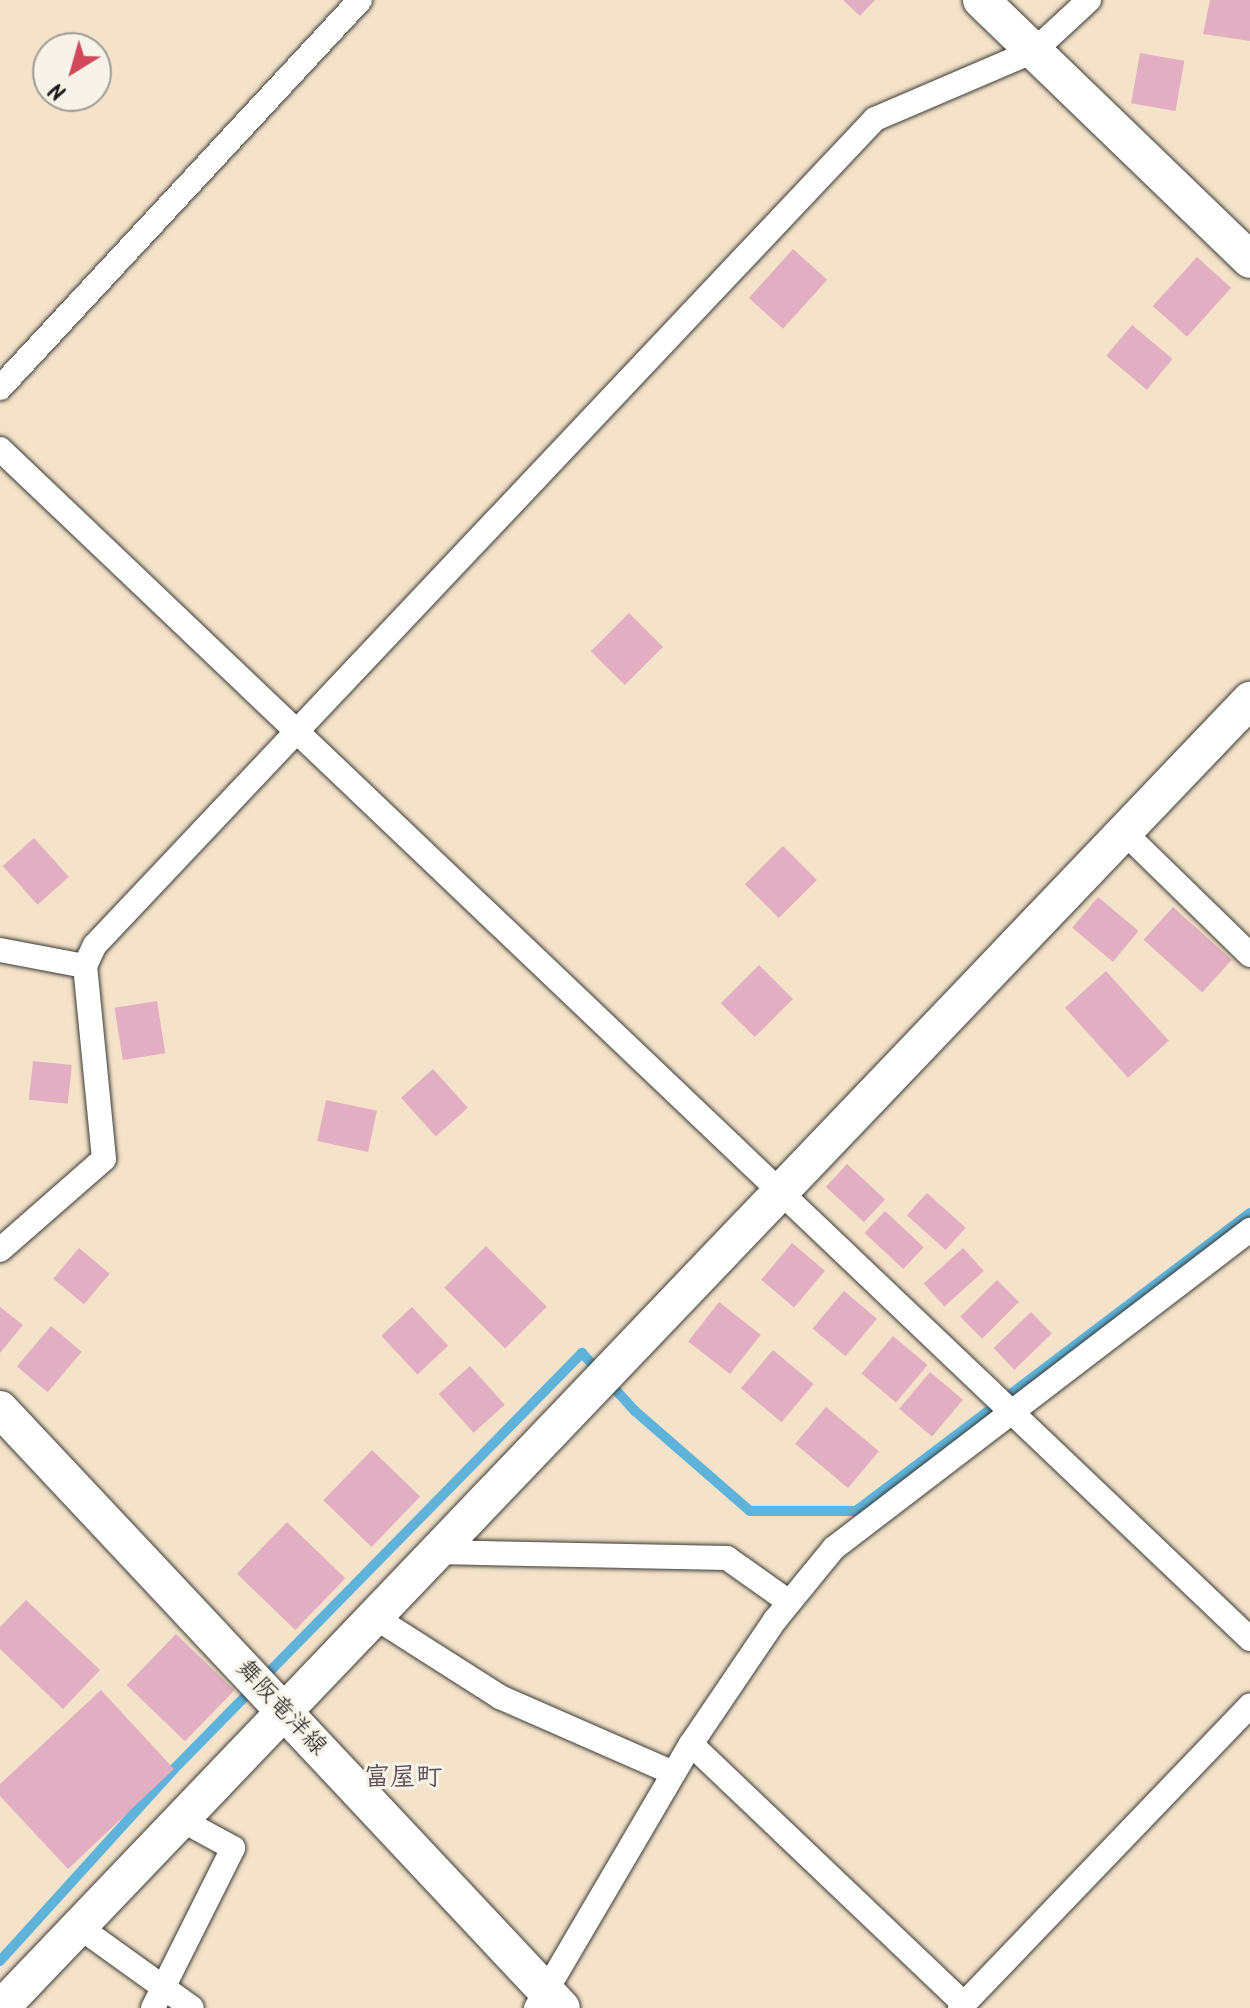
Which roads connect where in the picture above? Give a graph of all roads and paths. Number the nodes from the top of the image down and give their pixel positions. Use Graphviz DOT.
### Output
graph roads {
  1 [pos="360,0"];
  2 [pos="981,0"];
  3 [pos="1089,0"];
  4 [pos="1034,51"];
  5 [pos="1250,260"];
  6 [pos="0,388"];
  7 [pos="0,449"];
  8 [pos="1250,700"];
  9 [pos="298,730"];
  10 [pos="1124,832"];
  11 [pos="0,950"];
  12 [pos="1250,955"];
  13 [pos="85,966"];
  14 [pos="782,1192"];
  15 [pos="1250,1230"];
  16 [pos="0,1250"];
  17 [pos="0,1409"];
  18 [pos="1013,1413"];
  19 [pos="436,1552"];
  20 [pos="789,1602"];
  21 [pos="373,1616"];
  22 [pos="1250,1639"];
  23 [pos="1250,1706"];
  24 [pos="282,1709"];
  25 [pos="691,1744"];
  26 [pos="673,1773"];
  27 [pos="180,1819"];
  28 [pos="78,1926"];
  29 [pos="157,1998"];
  30 [pos="548,2003"];
  31 [pos="962,2006"];
  32 [pos="1,2008"];
  33 [pos="192,2008"];
  1 -- 6 [label="street"];
  2 -- 4 [label="street"];
  3 -- 4 [label="street"];
  4 -- 5 [label="street"];
  4 -- 9 [label="street"];
  7 -- 9 [label="street"];
  8 -- 10 [label="street"];
  9 -- 13 [label="street"];
  9 -- 14 [label="street"];
  10 -- 12 [label="street"];
  10 -- 14 [label="street"];
  11 -- 13 [label="street"];
  13 -- 16 [label="street"];
  14 -- 18 [label="street"];
  14 -- 19 [label="street"];
  15 -- 18 [label="street"];
  17 -- 24 [label="street, 舞阪竜洋線"];
  18 -- 20 [label="street"];
  18 -- 22 [label="street"];
  19 -- 20 [label="street"];
  19 -- 21 [label="street"];
  20 -- 25 [label="street"];
  21 -- 24 [label="street"];
  21 -- 26 [label="street"];
  23 -- 31 [label="street"];
  24 -- 27 [label="street"];
  24 -- 30 [label="street, 舞阪竜洋線"];
  25 -- 26 [label="street"];
  25 -- 31 [label="street"];
  26 -- 30 [label="street"];
  27 -- 28 [label="street"];
  27 -- 29 [label="street"];
  28 -- 29 [label="street"];
  28 -- 32 [label="street"];
  29 -- 33 [label="street"];
}
